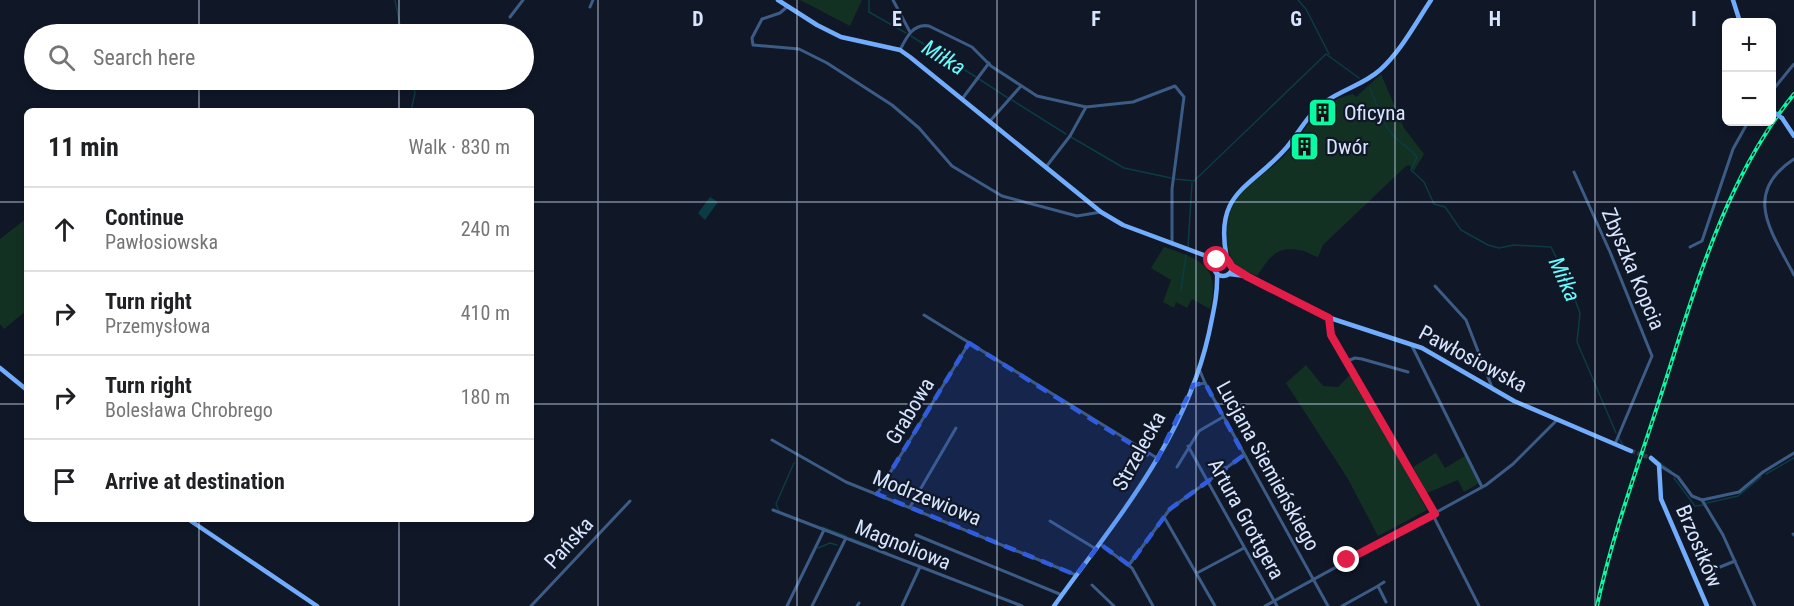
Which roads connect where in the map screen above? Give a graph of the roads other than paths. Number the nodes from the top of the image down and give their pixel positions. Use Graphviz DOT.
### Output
graph roads {
  1 [pos="523,0"];
  2 [pos="593,0"];
  3 [pos="778,0"];
  4 [pos="893,0"];
  5 [pos="1431,0"];
  6 [pos="1733,0"];
  7 [pos="788,6"];
  8 [pos="590,7"];
  9 [pos="510,18"];
  10 [pos="1739,18"];
  11 [pos="910,32"];
  12 [pos="900,50"];
  13 [pos="989,63"];
  14 [pos="1794,64"];
  15 [pos="1776,86"];
  16 [pos="1020,87"];
  17 [pos="962,99"];
  18 [pos="1086,107"];
  19 [pos="1776,114"];
  20 [pos="990,121"];
  21 [pos="1746,126"];
  22 [pos="1794,136"];
  23 [pos="1794,159"];
  24 [pos="1046,167"];
  25 [pos="1574,172"];
  26 [pos="1101,212"];
  27 [pos="1224,241"];
  28 [pos="1172,245"];
  29 [pos="1690,248"];
  30 [pos="1197,255"];
  31 [pos="1227,259"];
  32 [pos="1218,260"];
  33 [pos="1214,267"];
  34 [pos="1232,267"];
  35 [pos="1217,274"];
  36 [pos="1227,275"];
  37 [pos="1794,275"];
  38 [pos="1248,277"];
  39 [pos="1435,286"];
  40 [pos="1217,295"];
  41 [pos="924,315"];
  42 [pos="1329,318"];
  43 [pos="969,343"];
  44 [pos="1411,344"];
  45 [pos="1347,361"];
  46 [pos="0,368"];
  47 [pos="1200,371"];
  48 [pos="1408,372"];
  49 [pos="1205,383"];
  50 [pos="1193,385"];
  51 [pos="24,388"];
  52 [pos="1493,390"];
  53 [pos="1223,417"];
  54 [pos="1557,420"];
  55 [pos="956,428"];
  56 [pos="772,440"];
  57 [pos="1188,446"];
  58 [pos="1615,446"];
  59 [pos="1631,451"];
  60 [pos="1794,453"];
  61 [pos="1244,455"];
  62 [pos="1651,458"];
  63 [pos="1158,459"];
  64 [pos="1659,465"];
  65 [pos="1177,467"];
  66 [pos="1668,473"];
  67 [pos="1658,478"];
  68 [pos="1208,481"];
  69 [pos="1482,486"];
  70 [pos="877,494"];
  71 [pos="1702,500"];
  72 [pos="630,501"];
  73 [pos="910,507"];
  74 [pos="773,510"];
  75 [pos="1435,514"];
  76 [pos="1164,517"];
  77 [pos="1050,521"];
  78 [pos="192,522"];
  79 [pos="824,530"];
  80 [pos="916,536"];
  81 [pos="846,538"];
  82 [pos="1100,544"];
  83 [pos="1244,548"];
  84 [pos="1096,549"];
  85 [pos="1735,561"];
  86 [pos="1129,565"];
  87 [pos="920,567"];
  88 [pos="1715,569"];
  89 [pos="1197,573"];
  90 [pos="1076,575"];
  91 [pos="1314,579"];
  92 [pos="1384,582"];
  93 [pos="1092,585"];
  94 [pos="1377,586"];
  95 [pos="1062,595"];
  96 [pos="1274,601"];
  97 [pos="1386,602"];
  98 [pos="317,606"];
  99 [pos="531,606"];
  100 [pos="787,606"];
  101 [pos="813,606"];
  102 [pos="902,606"];
  103 [pos="1022,606"];
  104 [pos="1054,606"];
  105 [pos="1114,606"];
  106 [pos="1153,606"];
  107 [pos="1215,606"];
  108 [pos="1265,606"];
  109 [pos="1277,606"];
  110 [pos="1328,606"];
  111 [pos="1342,606"];
  112 [pos="1479,606"];
  113 [pos="1707,606"];
  114 [pos="1755,606"];
  1 -- 9 [label="street"];
  2 -- 8 [label="street"];
  3 -- 7 [label="street"];
  4 -- 11 [label="street"];
  5 -- 27 [label="street"];
  6 -- 10 [label="street"];
  7 -- 12 [label="street"];
  7 -- 26 [label="street"];
  11 -- 12 [label="street"];
  11 -- 13 [label="street"];
  12 -- 17 [label="street"];
  13 -- 16 [label="street"];
  13 -- 17 [label="street"];
  14 -- 15 [label="street"];
  16 -- 18 [label="street"];
  16 -- 20 [label="street"];
  17 -- 20 [label="street"];
  18 -- 24 [label="street"];
  18 -- 28 [label="street"];
  19 -- 22 [label="street, bridge"];
  20 -- 24 [label="street"];
  21 -- 29 [label="street"];
  23 -- 37 [label="street"];
  24 -- 26 [label="street"];
  25 -- 58 [label="street, Zbyszka Kopcia"];
  26 -- 28 [label="street"];
  27 -- 31 [label="street"];
  27 -- 32 [label="street"];
  28 -- 30 [label="street"];
  30 -- 32 [label="street"];
  30 -- 33 [label="street"];
  31 -- 32 [label="street"];
  31 -- 34 [label="street"];
  32 -- 33 [label="street"];
  33 -- 35 [label="street"];
  34 -- 36 [label="street"];
  34 -- 38 [label="street, Pawłosiowska"];
  35 -- 36 [label="street"];
  35 -- 40 [label="street, Strzelecka"];
  36 -- 38 [label="street, Pawłosiowska"];
  36 -- 40 [label="street, Strzelecka"];
  38 -- 42 [label="street, Pawłosiowska"];
  39 -- 52 [label="street"];
  40 -- 47 [label="street, Strzelecka"];
  41 -- 43 [label="street"];
  42 -- 44 [label="street, Pawłosiowska"];
  42 -- 45 [label="street"];
  43 -- 63 [label="street"];
  43 -- 70 [label="street, Grabowa"];
  44 -- 52 [label="street, Pawłosiowska"];
  44 -- 69 [label="street"];
  45 -- 48 [label="street"];
  45 -- 75 [label="street"];
  46 -- 51 [label="street"];
  47 -- 49 [label="street, Lucjana Siemieńskiego"];
  47 -- 50 [label="street, Strzelecka"];
  49 -- 50 [label="street"];
  49 -- 53 [label="street, Lucjana Siemieńskiego"];
  50 -- 63 [label="street, Strzelecka"];
  52 -- 54 [label="street, Pawłosiowska"];
  53 -- 57 [label="street, Artura Grottgera"];
  53 -- 61 [label="street, Lucjana Siemieńskiego"];
  54 -- 58 [label="street, Pawłosiowska"];
  54 -- 69 [label="street"];
  55 -- 73 [label="street"];
  56 -- 70 [label="street, Modrzewiowa"];
  57 -- 65 [label="street, Artura Grottgera"];
  57 -- 68 [label="street, Artura Grottgera"];
  58 -- 59 [label="street, Pawłosiowska"];
  60 -- 71 [label="street"];
  61 -- 68 [label="street"];
  61 -- 91 [label="street, Lucjana Siemieńskiego"];
  62 -- 64 [label="street"];
  63 -- 82 [label="street, Strzelecka"];
  64 -- 66 [label="street"];
  64 -- 67 [label="street, Brzostków"];
  66 -- 67 [label="street"];
  66 -- 71 [label="street"];
  67 -- 113 [label="street, Brzostków"];
  68 -- 76 [label="street"];
  68 -- 83 [label="street, Artura Grottgera"];
  69 -- 75 [label="street"];
  70 -- 73 [label="street, Modrzewiowa"];
  71 -- 85 [label="street"];
  72 -- 99 [label="street, Pańska"];
  73 -- 90 [label="street, Modrzewiowa"];
  74 -- 79 [label="street, Magnoliowa"];
  75 -- 91 [label="street"];
  75 -- 112 [label="street"];
  76 -- 86 [label="street"];
  76 -- 89 [label="street"];
  77 -- 84 [label="street"];
  78 -- 98 [label="street"];
  79 -- 81 [label="street, Magnoliowa"];
  79 -- 100 [label="street"];
  80 -- 95 [label="street"];
  81 -- 87 [label="street, Magnoliowa"];
  81 -- 101 [label="street"];
  82 -- 84 [label="street, Strzelecka"];
  82 -- 86 [label="street"];
  83 -- 89 [label="street"];
  83 -- 96 [label="street, Artura Grottgera"];
  84 -- 90 [label="street, Strzelecka"];
  85 -- 88 [label="street"];
  85 -- 114 [label="street"];
  86 -- 106 [label="street"];
  87 -- 102 [label="street"];
  87 -- 103 [label="street, Magnoliowa"];
  89 -- 107 [label="street"];
  90 -- 95 [label="street, Strzelecka"];
  91 -- 96 [label="street"];
  91 -- 110 [label="street, Lucjana Siemieńskiego"];
  92 -- 94 [label="street"];
  93 -- 105 [label="street"];
  94 -- 97 [label="street"];
  94 -- 111 [label="street"];
  95 -- 104 [label="street, Strzelecka"];
  96 -- 108 [label="street"];
  96 -- 109 [label="street, Artura Grottgera"];
}
